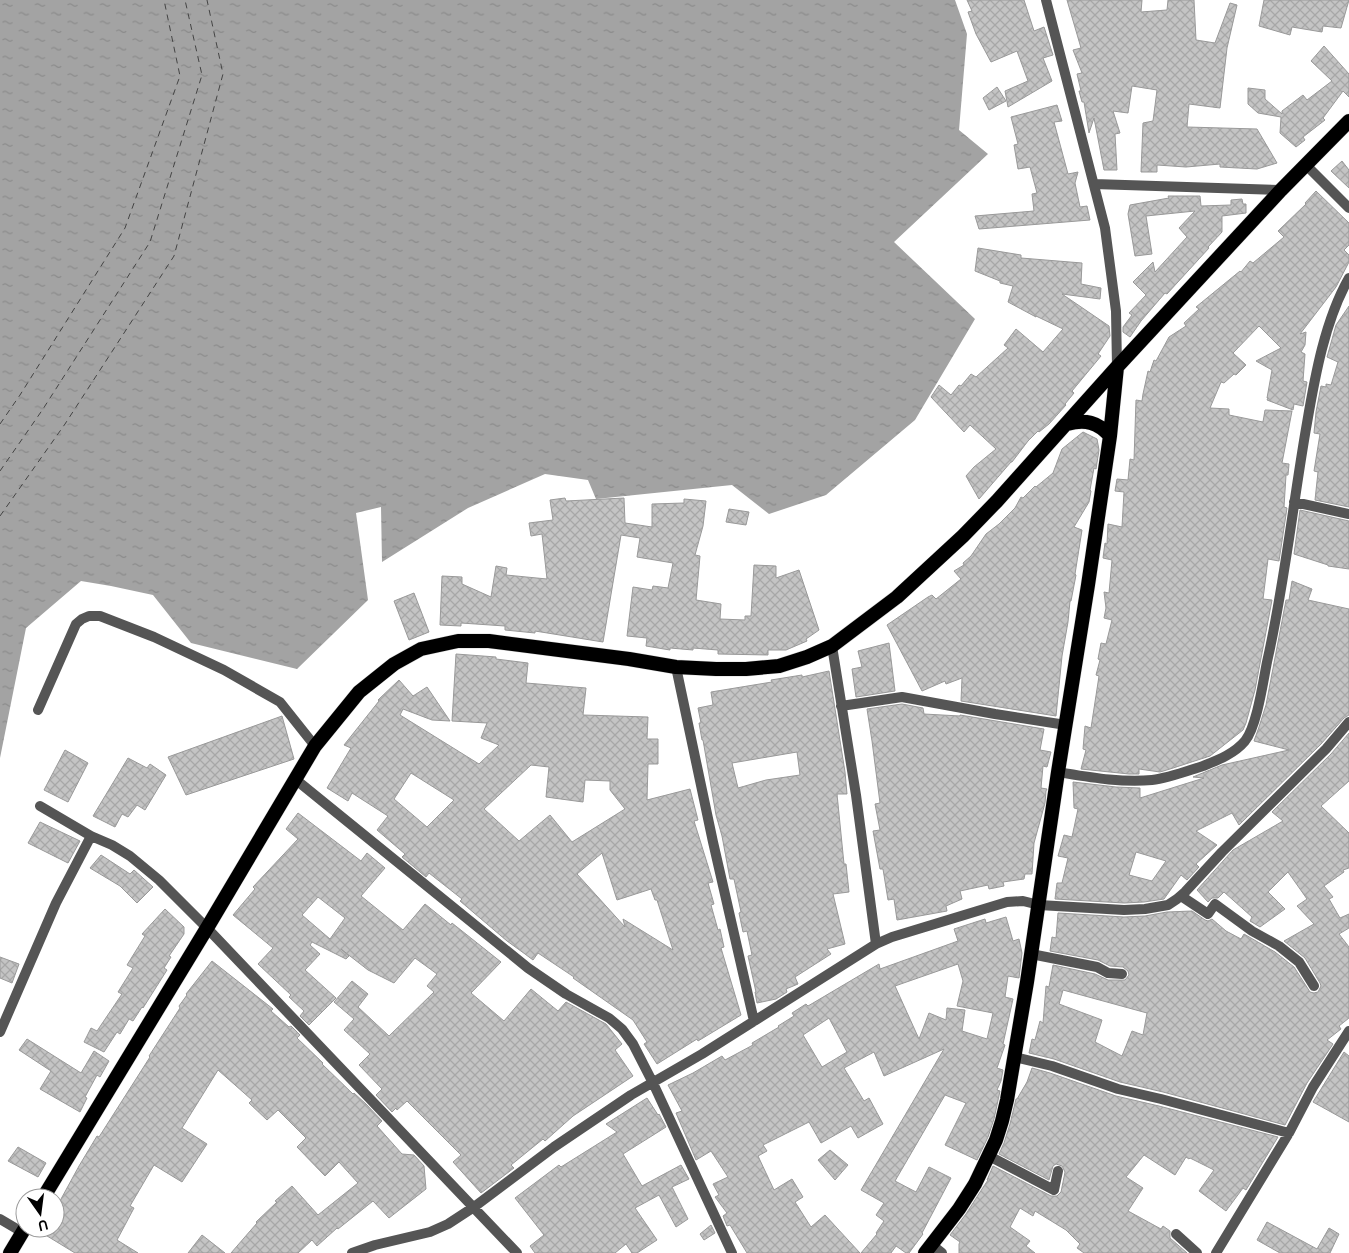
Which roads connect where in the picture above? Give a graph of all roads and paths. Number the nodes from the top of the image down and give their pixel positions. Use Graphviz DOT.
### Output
graph roads {
  1 [pos="1046,0"];
  2 [pos="1349,120"];
  3 [pos="1306,165"];
  4 [pos="1094,184"];
  5 [pos="1281,190"];
  6 [pos="1349,208"];
  7 [pos="1349,278"];
  8 [pos="1117,367"];
  9 [pos="1067,424"];
  10 [pos="1110,436"];
  11 [pos="1294,502"];
  12 [pos="1349,514"];
  13 [pos="832,646"];
  14 [pos="676,667"];
  15 [pos="841,706"];
  16 [pos="38,710"];
  17 [pos="1349,722"];
  18 [pos="1066,725"];
  19 [pos="315,746"];
  20 [pos="1058,772"];
  21 [pos="295,779"];
  22 [pos="40,806"];
  23 [pos="91,836"];
  24 [pos="1181,896"];
  25 [pos="1039,905"];
  26 [pos="207,928"];
  27 [pos="876,944"];
  28 [pos="1031,954"];
  29 [pos="1122,974"];
  30 [pos="1314,986"];
  31 [pos="754,1021"];
  32 [pos="1349,1031"];
  33 [pos="0,1032"];
  34 [pos="1014,1057"];
  35 [pos="653,1083"];
  36 [pos="1289,1133"];
  37 [pos="989,1156"];
  38 [pos="1058,1171"];
  39 [pos="49,1188"];
  40 [pos="474,1207"];
  41 [pos="0,1219"];
  42 [pos="15,1226"];
  43 [pos="1176,1234"];
  44 [pos="19,1238"];
  45 [pos="933,1250"];
  46 [pos="10,1253"];
  47 [pos="352,1253"];
  48 [pos="517,1253"];
  49 [pos="732,1253"];
  50 [pos="1197,1253"];
  51 [pos="1216,1253"];
  1 -- 4 [label="street"];
  2 -- 3 [label="highway"];
  3 -- 5 [label="highway"];
  3 -- 6 [label="street"];
  4 -- 5 [label="street"];
  4 -- 8 [label="street"];
  5 -- 8 [label="highway"];
  7 -- 11 [label="street"];
  8 -- 9 [label="highway"];
  8 -- 10 [label="highway"];
  9 -- 10 [label="highway"];
  9 -- 13 [label="highway"];
  10 -- 18 [label="highway"];
  11 -- 12 [label="street"];
  11 -- 20 [label="street"];
  13 -- 14 [label="highway"];
  13 -- 15 [label="street"];
  14 -- 19 [label="highway"];
  14 -- 31 [label="street"];
  15 -- 18 [label="street"];
  15 -- 27 [label="street"];
  16 -- 19 [label="street"];
  17 -- 24 [label="street"];
  18 -- 20 [label="highway"];
  19 -- 21 [label="highway"];
  20 -- 25 [label="highway"];
  21 -- 26 [label="highway"];
  21 -- 35 [label="street"];
  22 -- 23 [label="street"];
  23 -- 26 [label="street"];
  23 -- 33 [label="street"];
  24 -- 25 [label="street"];
  24 -- 30 [label="street"];
  25 -- 27 [label="street"];
  25 -- 28 [label="highway"];
  26 -- 39 [label="highway"];
  26 -- 40 [label="street"];
  27 -- 31 [label="street"];
  28 -- 29 [label="street"];
  28 -- 34 [label="highway"];
  31 -- 35 [label="street"];
  32 -- 36 [label="street"];
  34 -- 36 [label="street"];
  34 -- 37 [label="highway"];
  35 -- 40 [label="street"];
  35 -- 49 [label="street"];
  36 -- 51 [label="street"];
  37 -- 38 [label="street"];
  37 -- 45 [label="highway"];
  40 -- 47 [label="street"];
  40 -- 48 [label="street"];
  41 -- 42 [label="street"];
  43 -- 50 [label="street"];
  44 -- 46 [label="highway"];
}
